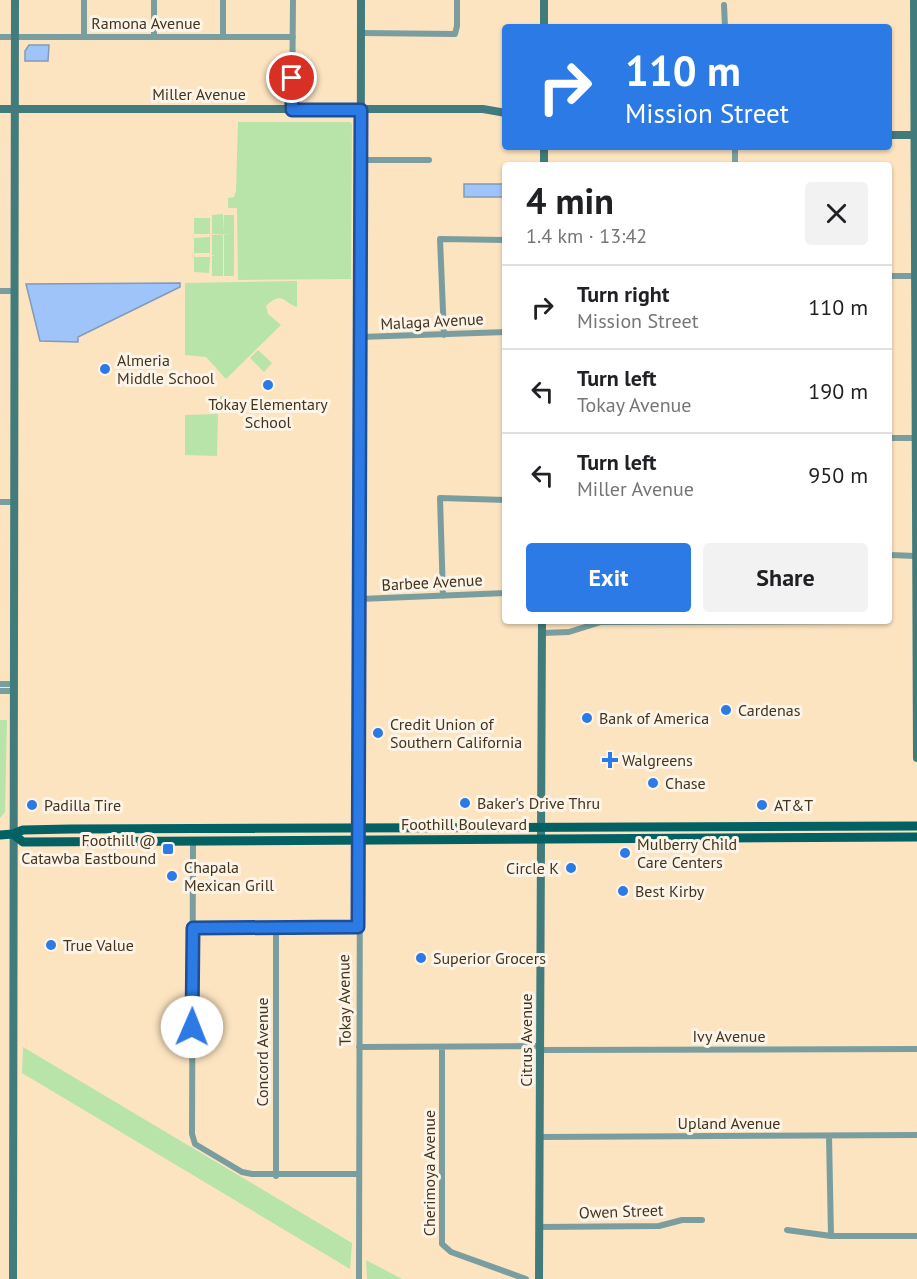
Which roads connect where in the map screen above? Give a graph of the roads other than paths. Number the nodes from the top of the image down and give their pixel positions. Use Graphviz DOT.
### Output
graph roads {
  1 [pos="15,0"];
  2 [pos="84,0"];
  3 [pos="154,0"];
  4 [pos="223,0"];
  5 [pos="293,0"];
  6 [pos="361,0"];
  7 [pos="457,0"];
  8 [pos="544,0"];
  9 [pos="914,0"];
  10 [pos="724,5"];
  11 [pos="544,24"];
  12 [pos="725,24"];
  13 [pos="361,33"];
  14 [pos="0,37"];
  15 [pos="15,37"];
  16 [pos="84,37"];
  17 [pos="154,37"];
  18 [pos="223,37"];
  19 [pos="292,37"];
  20 [pos="0,109"];
  21 [pos="14,109"];
  22 [pos="292,110"];
  23 [pos="361,110"];
  24 [pos="502,112"];
  25 [pos="892,135"];
  26 [pos="916,135"];
  27 [pos="361,160"];
  28 [pos="429,160"];
  29 [pos="502,240"];
  30 [pos="916,271"];
  31 [pos="892,276"];
  32 [pos="0,291"];
  33 [pos="14,291"];
  34 [pos="502,332"];
  35 [pos="444,335"];
  36 [pos="360,337"];
  37 [pos="892,438"];
  38 [pos="916,438"];
  39 [pos="916,478"];
  40 [pos="502,500"];
  41 [pos="0,502"];
  42 [pos="13,502"];
  43 [pos="892,555"];
  44 [pos="916,556"];
  45 [pos="502,593"];
  46 [pos="443,596"];
  47 [pos="360,599"];
  48 [pos="917,611"];
  49 [pos="542,624"];
  50 [pos="594,624"];
  51 [pos="542,633"];
  52 [pos="0,684"];
  53 [pos="13,687"];
  54 [pos="0,691"];
  55 [pos="917,758"];
  56 [pos="747,826"];
  57 [pos="917,826"];
  58 [pos="360,828"];
  59 [pos="542,829"];
  60 [pos="13,834"];
  61 [pos="0,835"];
  62 [pos="917,837"];
  63 [pos="689,838"];
  64 [pos="542,839"];
  65 [pos="360,840"];
  66 [pos="193,841"];
  67 [pos="276,927"];
  68 [pos="358,927"];
  69 [pos="193,928"];
  70 [pos="359,1047"];
  71 [pos="442,1047"];
  72 [pos="541,1048"];
  73 [pos="917,1049"];
  74 [pos="829,1136"];
  75 [pos="917,1136"];
  76 [pos="541,1137"];
  77 [pos="359,1174"];
  78 [pos="276,1176"];
  79 [pos="702,1220"];
  80 [pos="540,1227"];
  81 [pos="787,1230"];
  82 [pos="831,1236"];
  83 [pos="917,1236"];
  84 [pos="13,1279"];
  85 [pos="359,1279"];
  86 [pos="526,1279"];
  87 [pos="539,1279"];
  1 -- 15 [label="street"];
  2 -- 16 [label="street"];
  3 -- 17 [label="street"];
  4 -- 18 [label="street"];
  5 -- 19 [label="street"];
  6 -- 13 [label="street, Tokay Avenue"];
  7 -- 13 [label="street"];
  8 -- 11 [label="street"];
  9 -- 26 [label="street"];
  10 -- 12 [label="street"];
  13 -- 23 [label="street, Tokay Avenue"];
  14 -- 15 [label="street, Ramona Avenue"];
  15 -- 16 [label="street, Ramona Avenue"];
  15 -- 21 [label="street"];
  16 -- 17 [label="street, Ramona Avenue"];
  17 -- 18 [label="street, Ramona Avenue"];
  18 -- 19 [label="street, Ramona Avenue"];
  19 -- 22 [label="street"];
  20 -- 21 [label="street, Miller Avenue"];
  21 -- 22 [label="street, Miller Avenue"];
  21 -- 33 [label="street"];
  22 -- 23 [label="street, Miller Avenue"];
  23 -- 24 [label="street, Miller Avenue"];
  23 -- 27 [label="street, Tokay Avenue"];
  25 -- 26 [label="street"];
  26 -- 30 [label="street"];
  27 -- 28 [label="street"];
  27 -- 36 [label="street, Tokay Avenue"];
  29 -- 35 [label="street"];
  30 -- 31 [label="street"];
  30 -- 38 [label="street"];
  32 -- 33 [label="street"];
  33 -- 42 [label="street"];
  34 -- 35 [label="street, Malaga Avenue"];
  35 -- 36 [label="street, Malaga Avenue"];
  36 -- 47 [label="street, Tokay Avenue"];
  37 -- 38 [label="street"];
  38 -- 39 [label="street"];
  39 -- 44 [label="street"];
  40 -- 46 [label="street"];
  41 -- 42 [label="street"];
  42 -- 53 [label="street"];
  43 -- 44 [label="street"];
  44 -- 48 [label="street"];
  45 -- 46 [label="street, Barbee Avenue"];
  46 -- 47 [label="street, Barbee Avenue"];
  47 -- 58 [label="street, Tokay Avenue"];
  48 -- 55 [label="street"];
  49 -- 51 [label="street, Citrus Avenue"];
  50 -- 51 [label="street"];
  51 -- 59 [label="street, Citrus Avenue"];
  52 -- 53 [label="street"];
  53 -- 54 [label="street"];
  53 -- 60 [label="street"];
  56 -- 57 [label="main road, Foothill Boulevard"];
  56 -- 59 [label="main road, Foothill Boulevard"];
  56 -- 63 [label="main road"];
  58 -- 59 [label="main road, Foothill Boulevard"];
  58 -- 60 [label="main road, Foothill Boulevard"];
  58 -- 65 [label="street, Tokay Avenue"];
  59 -- 64 [label="street, Citrus Avenue"];
  60 -- 61 [label="main road, Foothill Boulevard"];
  60 -- 66 [label="main road, Foothill Boulevard"];
  60 -- 84 [label="street"];
  62 -- 63 [label="main road, Foothill Boulevard"];
  63 -- 64 [label="main road, Foothill Boulevard"];
  64 -- 65 [label="main road, Foothill Boulevard"];
  64 -- 72 [label="street, Citrus Avenue"];
  65 -- 66 [label="main road, Foothill Boulevard"];
  65 -- 68 [label="street, Tokay Avenue"];
  66 -- 69 [label="street"];
  67 -- 68 [label="street"];
  67 -- 69 [label="street"];
  67 -- 78 [label="street, Concord Avenue"];
  68 -- 70 [label="street, Tokay Avenue"];
  69 -- 78 [label="street"];
  70 -- 71 [label="street, Ivy Avenue"];
  70 -- 77 [label="street, Tokay Avenue"];
  71 -- 72 [label="street, Ivy Avenue"];
  71 -- 86 [label="street, Cherimoya Avenue"];
  72 -- 73 [label="street, Ivy Avenue"];
  72 -- 76 [label="street, Citrus Avenue"];
  74 -- 75 [label="street, Upland Avenue"];
  74 -- 76 [label="street, Upland Avenue"];
  74 -- 82 [label="street"];
  76 -- 80 [label="street, Citrus Avenue"];
  77 -- 78 [label="street"];
  77 -- 85 [label="street, Tokay Avenue"];
  79 -- 80 [label="street, Owen Street"];
  80 -- 87 [label="street, Citrus Avenue"];
  81 -- 82 [label="street"];
  82 -- 83 [label="street"];
}
